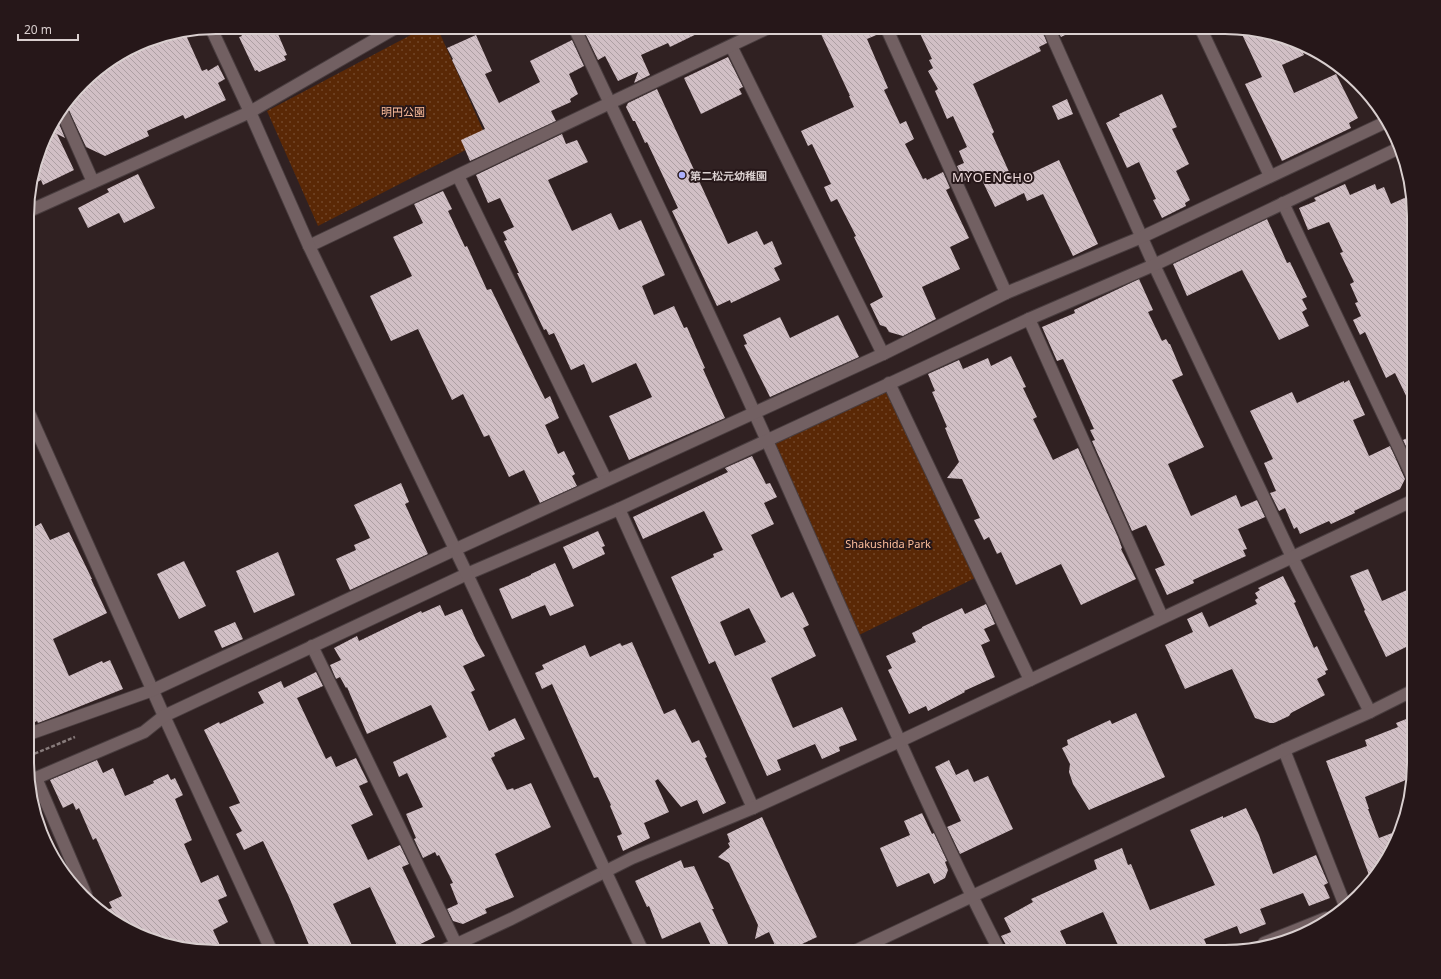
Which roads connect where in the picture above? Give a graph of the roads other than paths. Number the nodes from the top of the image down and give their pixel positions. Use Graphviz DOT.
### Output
graph roads {
  1 [pos="215,34"];
  2 [pos="383,34"];
  3 [pos="577,34"];
  4 [pos="756,34"];
  5 [pos="889,34"];
  6 [pos="1051,34"];
  7 [pos="1203,34"];
  8 [pos="731,46"];
  9 [pos="610,104"];
  10 [pos="250,112"];
  11 [pos="64,116"];
  12 [pos="1382,124"];
  13 [pos="1394,150"];
  14 [pos="458,176"];
  15 [pos="1270,176"];
  16 [pos="93,182"];
  17 [pos="1283,203"];
  18 [pos="34,209"];
  19 [pos="1142,237"];
  20 [pos="309,246"];
  21 [pos="1154,265"];
  22 [pos="1006,293"];
  23 [pos="1029,319"];
  24 [pos="883,354"];
  25 [pos="889,383"];
  26 [pos="755,413"];
  27 [pos="34,424"];
  28 [pos="766,441"];
  29 [pos="1407,465"];
  30 [pos="606,480"];
  31 [pos="1407,503"];
  32 [pos="619,509"];
  33 [pos="454,550"];
  34 [pos="1292,557"];
  35 [pos="467,574"];
  36 [pos="1162,617"];
  37 [pos="312,646"];
  38 [pos="1030,680"];
  39 [pos="153,690"];
  40 [pos="1407,694"];
  41 [pos="1370,712"];
  42 [pos="164,716"];
  43 [pos="34,732"];
  44 [pos="900,741"];
  45 [pos="1284,750"];
  46 [pos="34,778"];
  47 [pos="36,788"];
  48 [pos="753,808"];
  49 [pos="605,871"];
  50 [pos="81,885"];
  51 [pos="971,895"];
  52 [pos="1343,901"];
  53 [pos="1300,928"];
  54 [pos="1288,933"];
  55 [pos="456,944"];
  56 [pos="269,945"];
  57 [pos="640,945"];
  58 [pos="867,945"];
  59 [pos="996,945"];
  1 -- 10 [label="street"];
  2 -- 10 [label="street"];
  3 -- 9 [label="street"];
  4 -- 8 [label="street"];
  5 -- 22 [label="street"];
  6 -- 19 [label="street"];
  7 -- 15 [label="street"];
  8 -- 9 [label="street"];
  8 -- 24 [label="street"];
  9 -- 14 [label="street"];
  9 -- 26 [label="street"];
  10 -- 16 [label="street"];
  10 -- 20 [label="street"];
  11 -- 16 [label="street"];
  12 -- 15 [label="street"];
  13 -- 17 [label="street"];
  14 -- 20 [label="street"];
  14 -- 30 [label="street"];
  15 -- 19 [label="street"];
  16 -- 18 [label="street"];
  17 -- 21 [label="street"];
  17 -- 29 [label="street"];
  19 -- 21 [label="street"];
  19 -- 22 [label="street"];
  20 -- 33 [label="street"];
  21 -- 23 [label="street"];
  21 -- 34 [label="street"];
  22 -- 24 [label="street"];
  23 -- 25 [label="street"];
  23 -- 36 [label="street"];
  24 -- 26 [label="street"];
  25 -- 28 [label="street"];
  25 -- 38 [label="street"];
  26 -- 28 [label="street"];
  26 -- 30 [label="street"];
  27 -- 39 [label="street"];
  28 -- 32 [label="street"];
  28 -- 44 [label="street"];
  30 -- 33 [label="street"];
  31 -- 34 [label="street"];
  32 -- 35 [label="street"];
  32 -- 48 [label="street"];
  33 -- 35 [label="street"];
  33 -- 39 [label="street"];
  34 -- 36 [label="street"];
  34 -- 41 [label="street"];
  35 -- 37 [label="street"];
  35 -- 49 [label="street"];
  36 -- 38 [label="street"];
  37 -- 42 [label="street"];
  37 -- 55 [label="street"];
  38 -- 44 [label="street"];
  39 -- 42 [label="street"];
  39 -- 43 [label="street"];
  40 -- 41 [label="street"];
  41 -- 45 [label="street"];
  42 -- 46 [label="street"];
  42 -- 56 [label="street"];
  44 -- 48 [label="street"];
  44 -- 51 [label="street"];
  45 -- 51 [label="street"];
  45 -- 52 [label="street"];
  47 -- 50 [label="street"];
  48 -- 49 [label="street"];
  49 -- 55 [label="street"];
  49 -- 57 [label="street"];
  51 -- 58 [label="street"];
  51 -- 59 [label="street"];
  53 -- 54 [label="street"];
}
